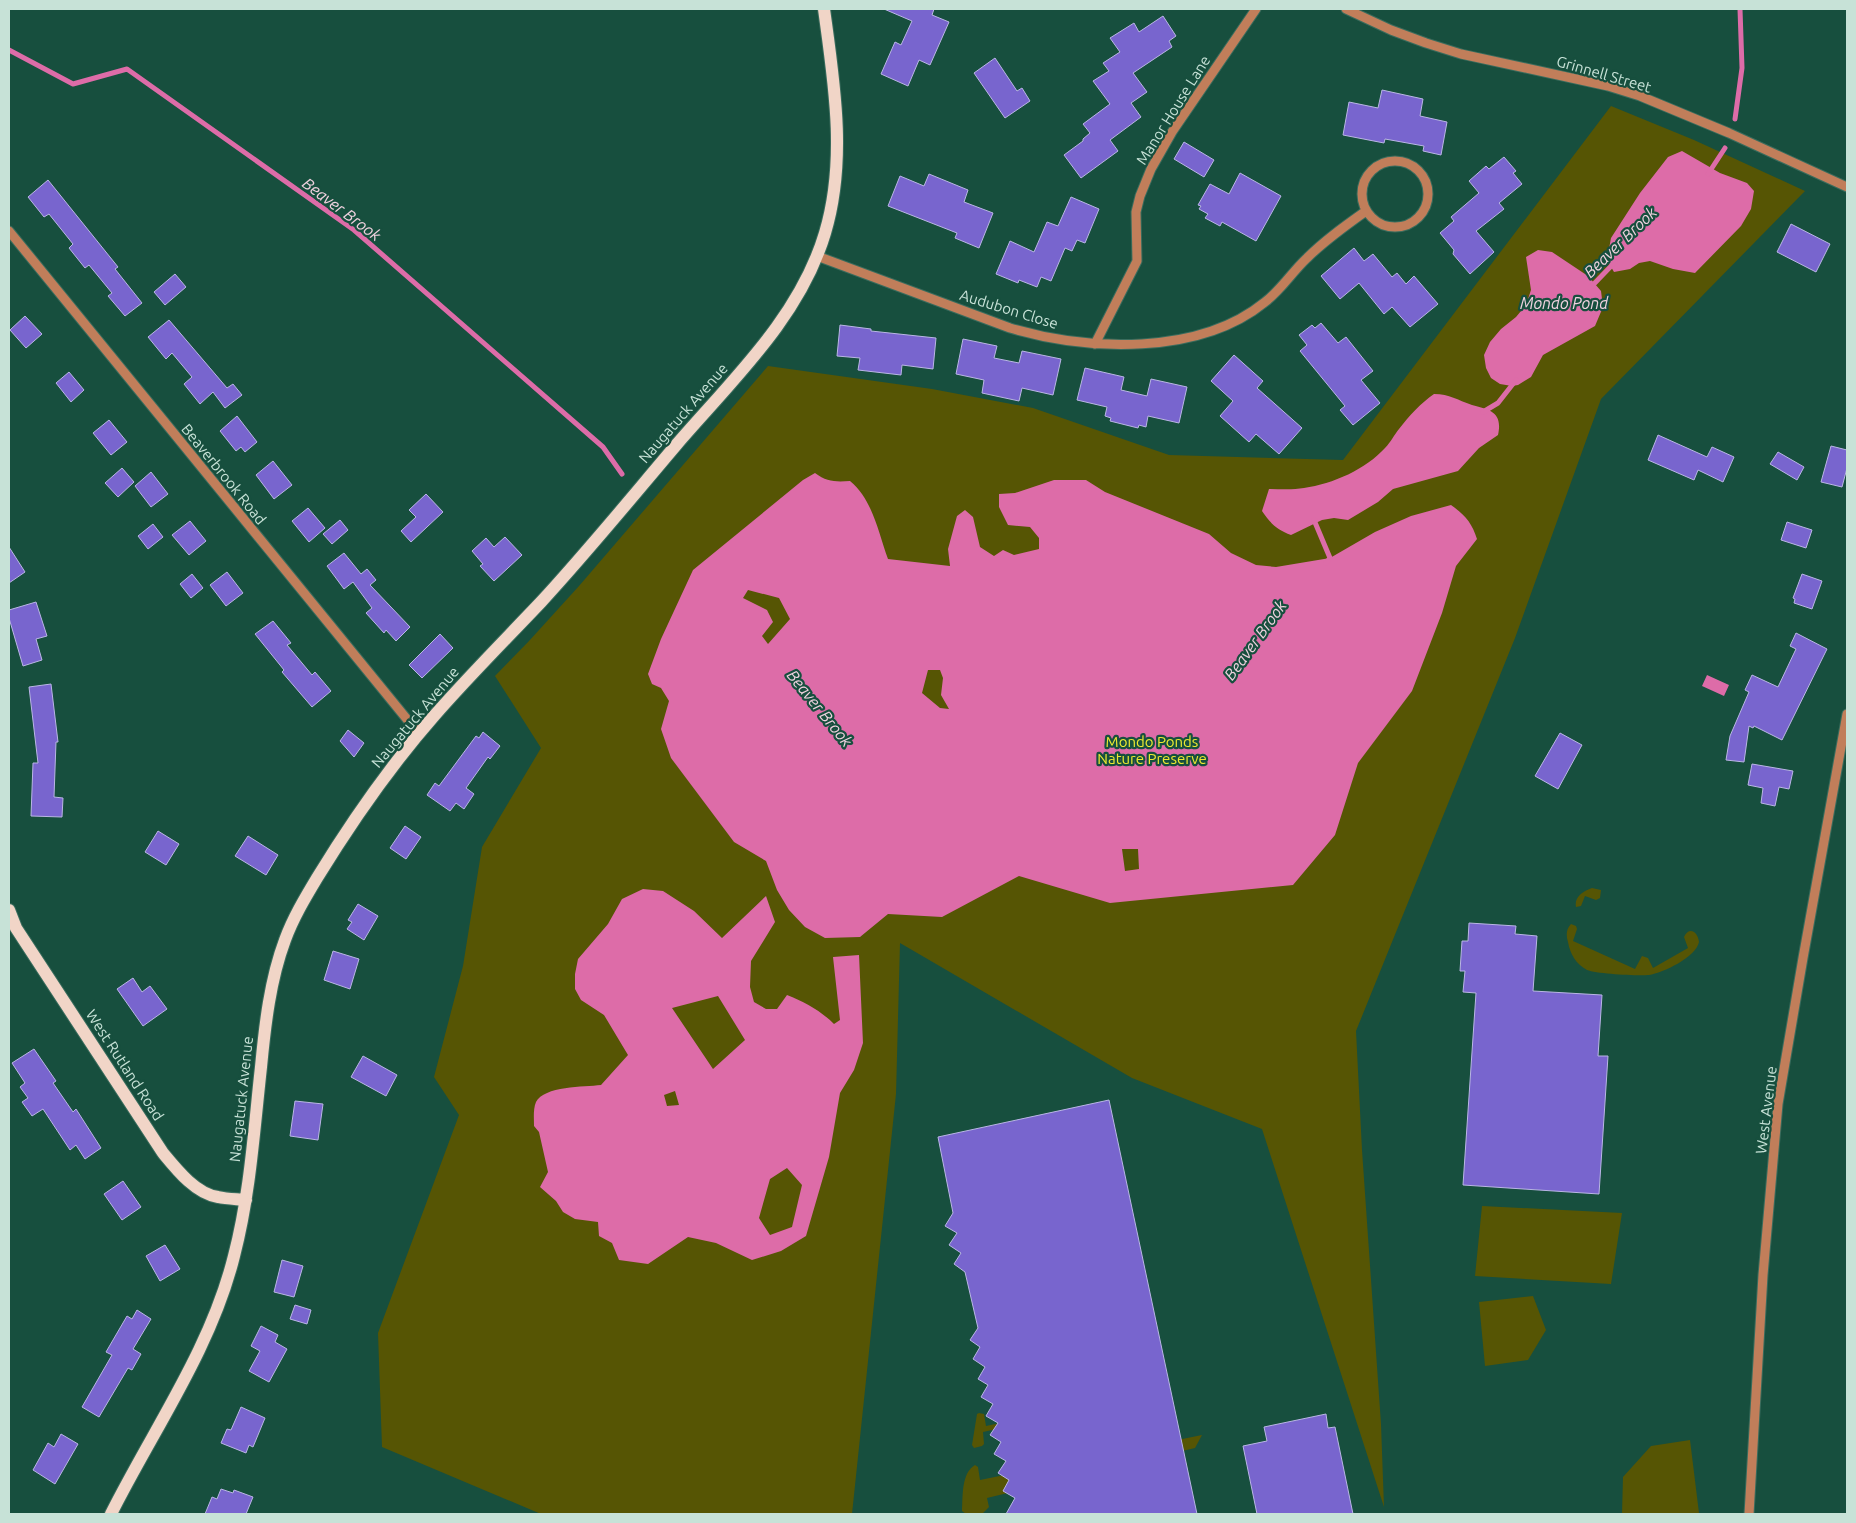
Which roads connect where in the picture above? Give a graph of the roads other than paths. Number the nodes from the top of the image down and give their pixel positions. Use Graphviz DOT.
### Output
graph roads {
  1 [pos="824,9"];
  2 [pos="1256,9"];
  3 [pos="1346,9"];
  4 [pos="1847,187"];
  5 [pos="1366,211"];
  6 [pos="9,231"];
  7 [pos="817,256"];
  8 [pos="1095,344"];
  9 [pos="1847,714"];
  10 [pos="419,734"];
  11 [pos="9,910"];
  12 [pos="246,1200"];
  13 [pos="111,1514"];
  14 [pos="1749,1514"];
  1 -- 7 [label="main road, Naugatuck Avenue"];
  2 -- 8 [label="street, Manor House Lane"];
  3 -- 4 [label="street, Grinnell Street"];
  5 -- 5 [label="street"];
  5 -- 8 [label="street, Audubon Close"];
  6 -- 10 [label="street, Beaverbrook Road"];
  7 -- 8 [label="street, Audubon Close"];
  7 -- 10 [label="main road, Naugatuck Avenue"];
  9 -- 14 [label="street, West Avenue"];
  10 -- 12 [label="main road, Naugatuck Avenue"];
  11 -- 12 [label="main road, West Rutland Road"];
  12 -- 13 [label="main road, Naugatuck Avenue"];
}
